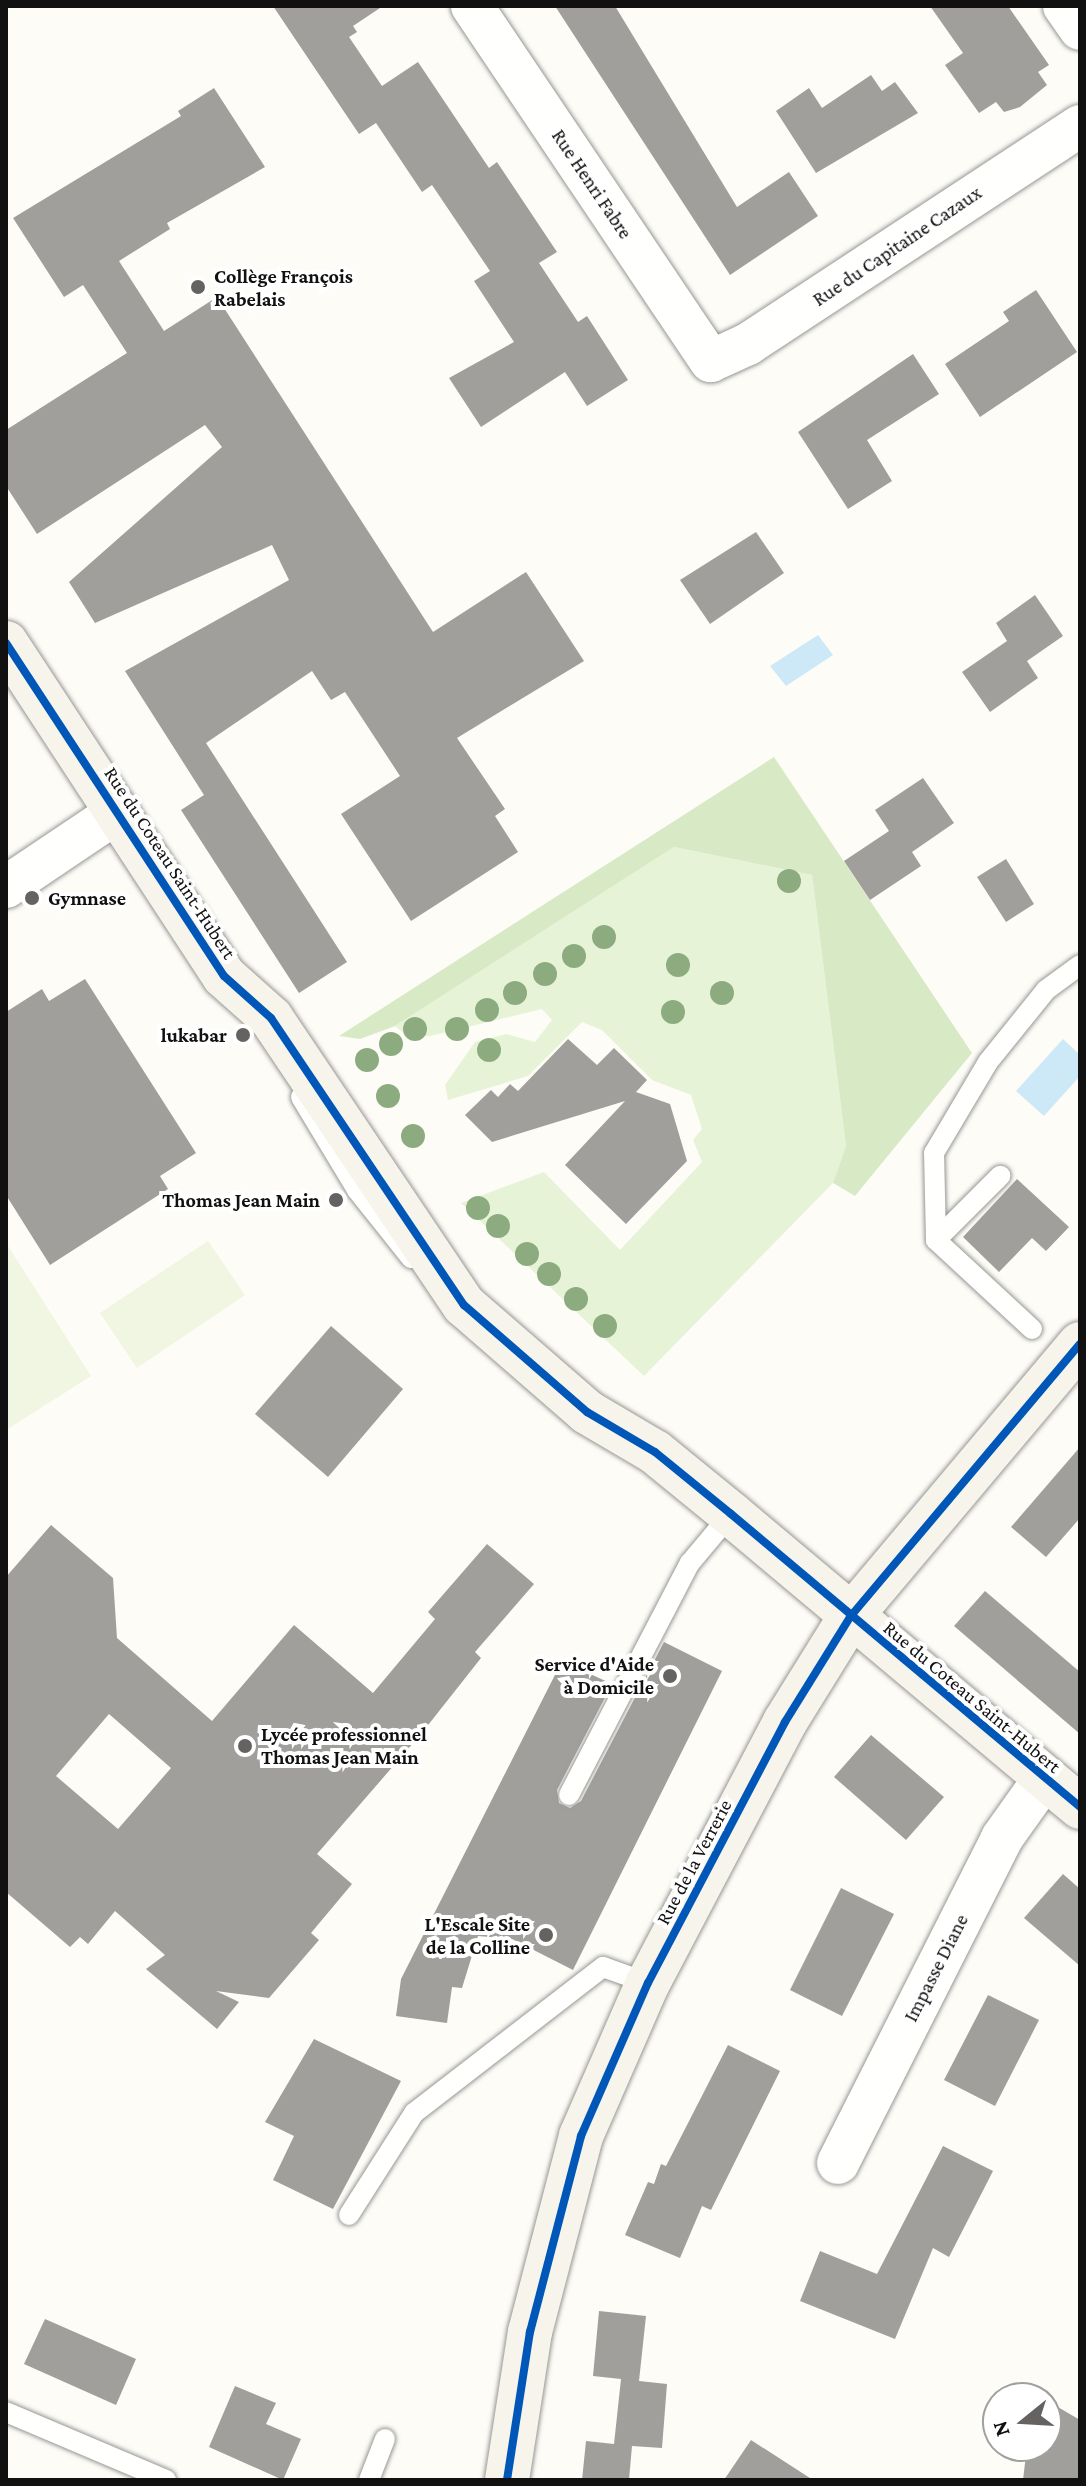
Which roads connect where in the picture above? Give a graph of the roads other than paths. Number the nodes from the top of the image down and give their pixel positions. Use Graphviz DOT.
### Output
graph roads {
  1 [pos="472,6"];
  2 [pos="1064,6"];
  3 [pos="1080,29"];
  4 [pos="1080,126"];
  5 [pos="711,361"];
  6 [pos="6,643"];
  7 [pos="119,811"];
  8 [pos="6,887"];
  9 [pos="1080,965"];
  10 [pos="1000,1176"];
  11 [pos="936,1240"];
  12 [pos="1032,1329"];
  13 [pos="1080,1344"];
  14 [pos="731,1514"];
  15 [pos="850,1617"];
  16 [pos="1044,1779"];
  17 [pos="569,1795"];
  18 [pos="1080,1807"];
  19 [pos="648,1983"];
  20 [pos="838,2163"];
  21 [pos="349,2215"];
  22 [pos="6,2412"];
  23 [pos="385,2439"];
  24 [pos="166,2480"];
  25 [pos="369,2480"];
  26 [pos="507,2480"];
  1 -- 5 [label="street, Rue Henri Fabre"];
  2 -- 3 [label="street"];
  4 -- 5 [label="street, Rue du Capitaine Cazaux"];
  6 -- 7 [label="street, Rue du Coteau Saint-Hubert"];
  7 -- 8 [label="street"];
  7 -- 14 [label="street, Rue du Coteau Saint-Hubert"];
  9 -- 11 [label="lane"];
  10 -- 11 [label="lane"];
  11 -- 12 [label="lane"];
  13 -- 15 [label="street, Rue de la Verrerie"];
  14 -- 15 [label="street, Rue du Coteau Saint-Hubert"];
  14 -- 17 [label="lane"];
  15 -- 16 [label="street, Rue du Coteau Saint-Hubert"];
  15 -- 19 [label="street, Rue de la Verrerie"];
  16 -- 18 [label="street, Rue du Coteau Saint-Hubert"];
  16 -- 20 [label="street, Impasse Diane"];
  19 -- 21 [label="lane"];
  19 -- 26 [label="street, Rue de la Verrerie"];
  22 -- 24 [label="lane"];
  23 -- 25 [label="lane"];
}
